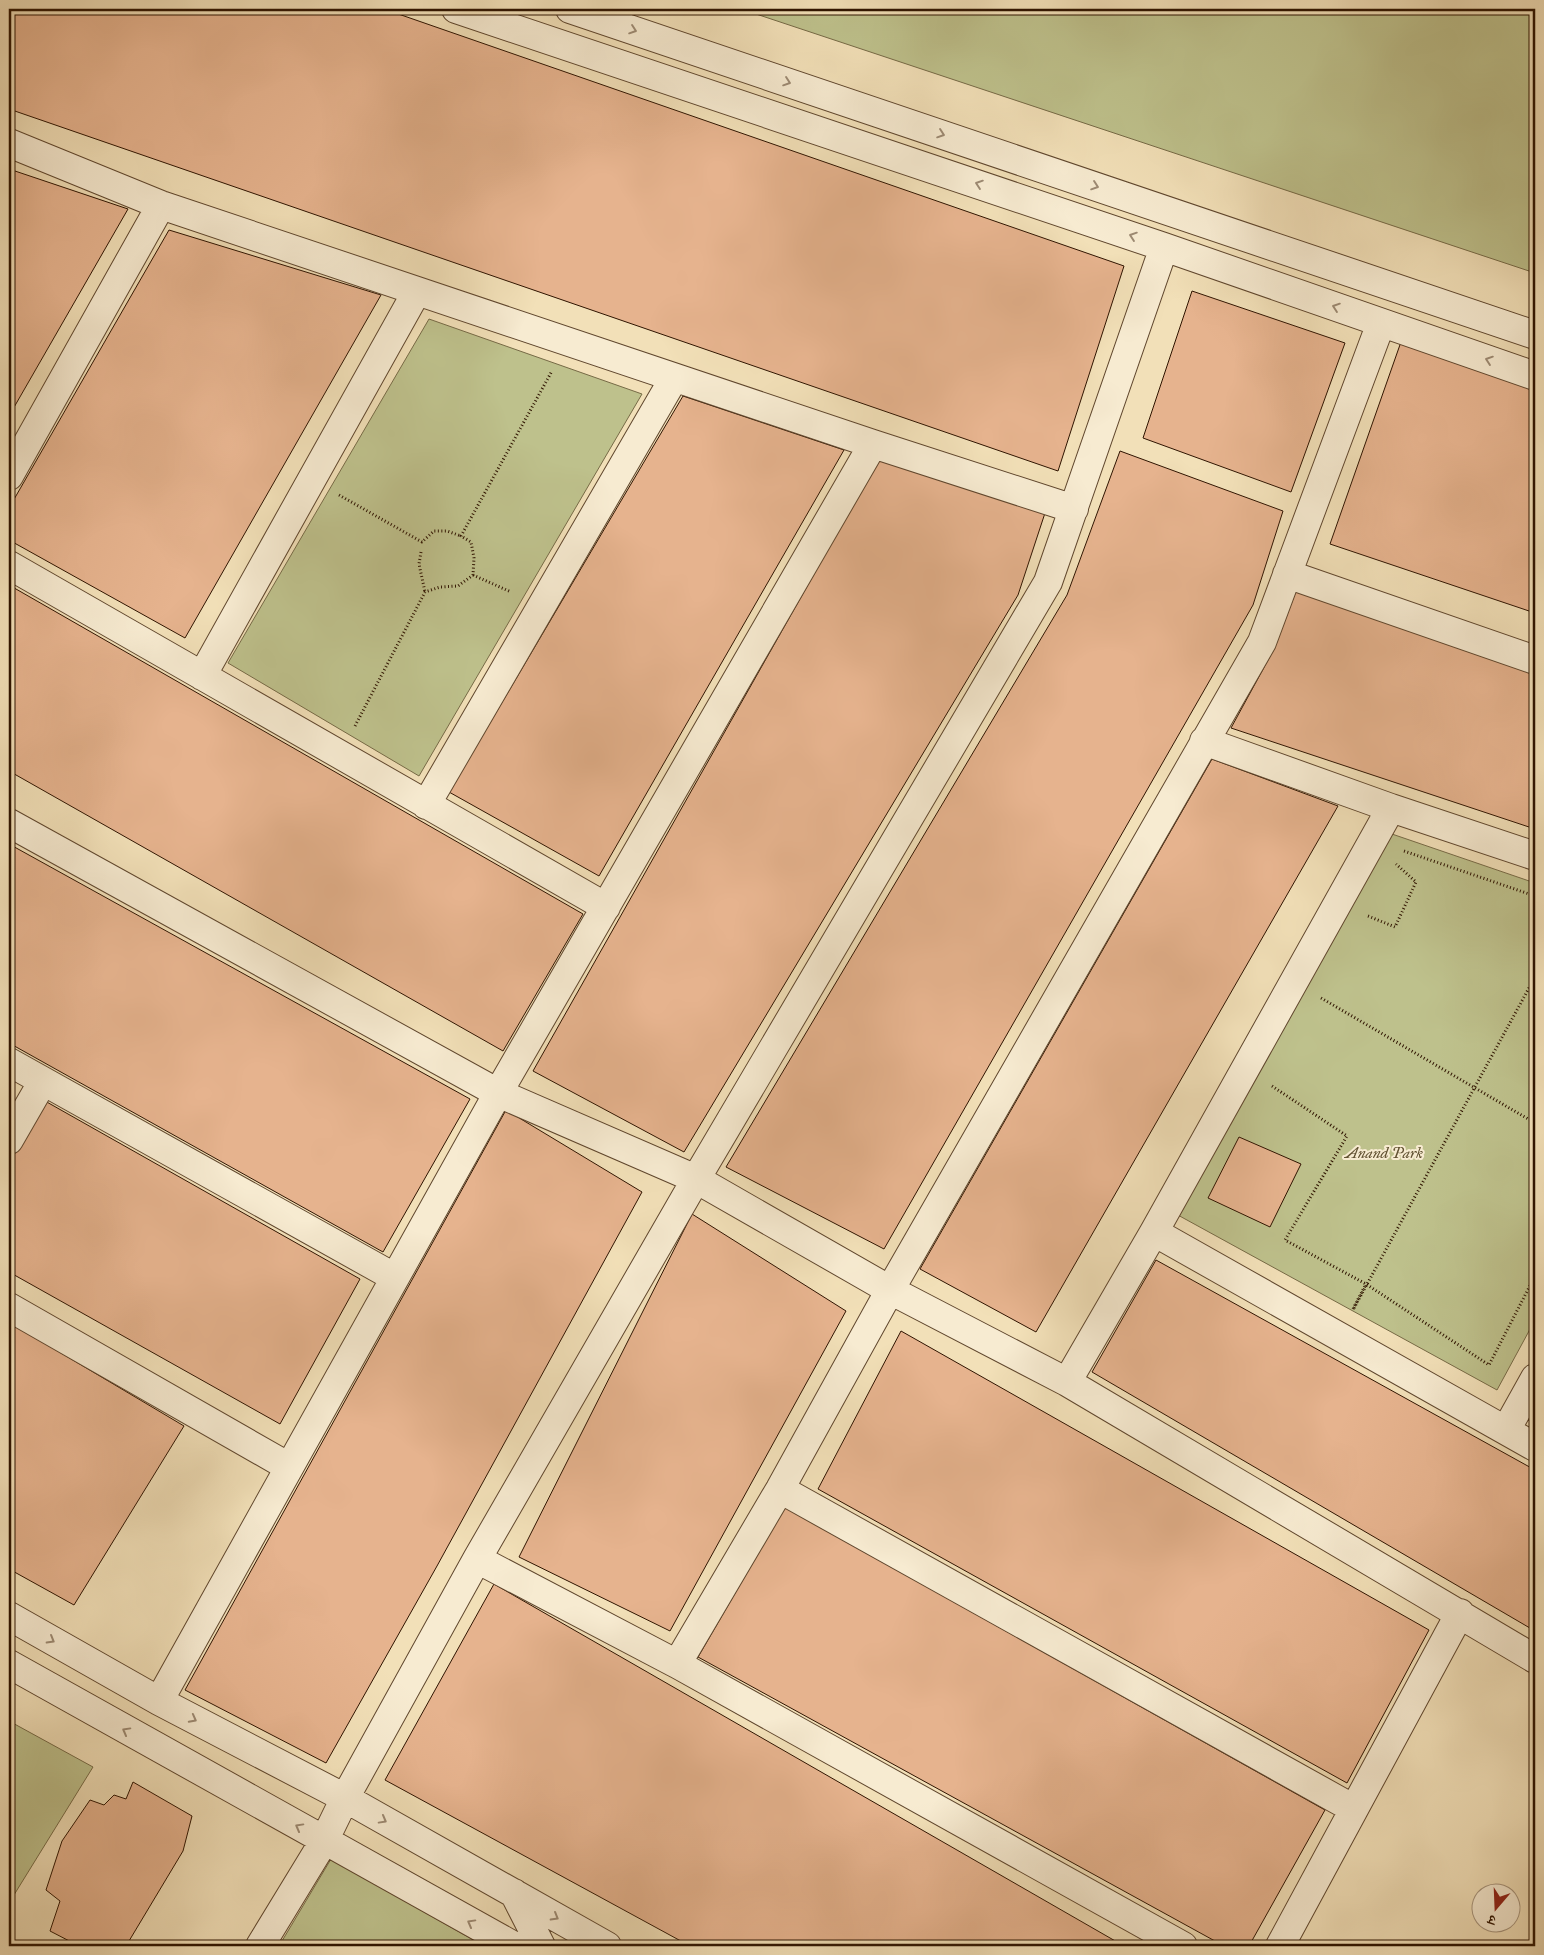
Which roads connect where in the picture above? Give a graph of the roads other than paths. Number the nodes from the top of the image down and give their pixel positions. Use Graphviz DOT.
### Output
graph roads {
  1 [pos="456,9"];
  2 [pos="570,9"];
  3 [pos="9,143"];
  4 [pos="161,205"];
  5 [pos="1164,247"];
  6 [pos="417,291"];
  7 [pos="1381,323"];
  8 [pos="1535,335"];
  9 [pos="1535,376"];
  10 [pos="674,378"];
  11 [pos="873,444"];
  12 [pos="9,476"];
  13 [pos="1074,509"];
  14 [pos="9,565"];
  15 [pos="1288,574"];
  16 [pos="1535,660"];
  17 [pos="202,676"];
  18 [pos="1204,742"];
  19 [pos="426,805"];
  20 [pos="1391,808"];
  21 [pos="9,823"];
  22 [pos="1535,856"];
  23 [pos="606,908"];
  24 [pos="9,1062"];
  25 [pos="44,1081"];
  26 [pos="498,1093"];
  27 [pos="9,1140"];
  28 [pos="696,1179"];
  29 [pos="1154,1232"];
  30 [pos="394,1277"];
  31 [pos="890,1290"];
  32 [pos="9,1307"];
  33 [pos="1535,1378"];
  34 [pos="1067,1382"];
  35 [pos="1506,1430"];
  36 [pos="1535,1447"];
  37 [pos="289,1467"];
  38 [pos="780,1489"];
  39 [pos="478,1559"];
  40 [pos="1460,1613"];
  41 [pos="9,1616"];
  42 [pos="1535,1659"];
  43 [pos="9,1664"];
  44 [pos="677,1664"];
  45 [pos="159,1701"];
  46 [pos="345,1798"];
  47 [pos="1354,1809"];
  48 [pos="324,1841"];
  49 [pos="514,1893"];
  50 [pos="260,1946"];
  51 [pos="514,1946"];
  52 [pos="541,1946"];
  53 [pos="607,1946"];
  54 [pos="1184,1946"];
  55 [pos="1280,1946"];
  5 -- 1 [label="street, one-way"];
  2 -- 8 [label="street, one-way"];
  3 -- 4 [label="street"];
  4 -- 6 [label="street"];
  4 -- 12 [label="street"];
  7 -- 5 [label="street, one-way"];
  5 -- 13 [label="street"];
  6 -- 10 [label="street"];
  6 -- 17 [label="street"];
  9 -- 7 [label="street, one-way"];
  7 -- 15 [label="street"];
  10 -- 11 [label="street"];
  10 -- 19 [label="street"];
  11 -- 13 [label="street"];
  11 -- 23 [label="street"];
  13 -- 28 [label="street"];
  14 -- 17 [label="street"];
  15 -- 16 [label="street"];
  15 -- 18 [label="street"];
  17 -- 19 [label="street"];
  18 -- 20 [label="street"];
  18 -- 31 [label="street"];
  19 -- 23 [label="street"];
  20 -- 22 [label="street"];
  20 -- 29 [label="street"];
  21 -- 26 [label="street"];
  23 -- 26 [label="street"];
  24 -- 25 [label="street"];
  25 -- 27 [label="street"];
  25 -- 30 [label="street"];
  26 -- 28 [label="street"];
  26 -- 30 [label="street"];
  28 -- 31 [label="street"];
  28 -- 39 [label="street"];
  29 -- 34 [label="street"];
  29 -- 35 [label="street"];
  30 -- 37 [label="street"];
  31 -- 34 [label="street"];
  31 -- 38 [label="street"];
  32 -- 37 [label="street"];
  33 -- 35 [label="street"];
  34 -- 40 [label="street"];
  35 -- 36 [label="street"];
  37 -- 45 [label="street"];
  38 -- 44 [label="street"];
  38 -- 47 [label="street"];
  39 -- 44 [label="street"];
  39 -- 46 [label="street"];
  40 -- 42 [label="street"];
  40 -- 47 [label="street"];
  41 -- 45 [label="street, one-way"];
  48 -- 43 [label="street, one-way"];
  44 -- 54 [label="street"];
  45 -- 46 [label="street, one-way"];
  46 -- 48 [label="street"];
  46 -- 49 [label="street, one-way"];
  47 -- 55 [label="street"];
  48 -- 50 [label="street"];
  51 -- 48 [label="street, one-way"];
  49 -- 52 [label="street"];
  49 -- 53 [label="street, one-way"];
}
